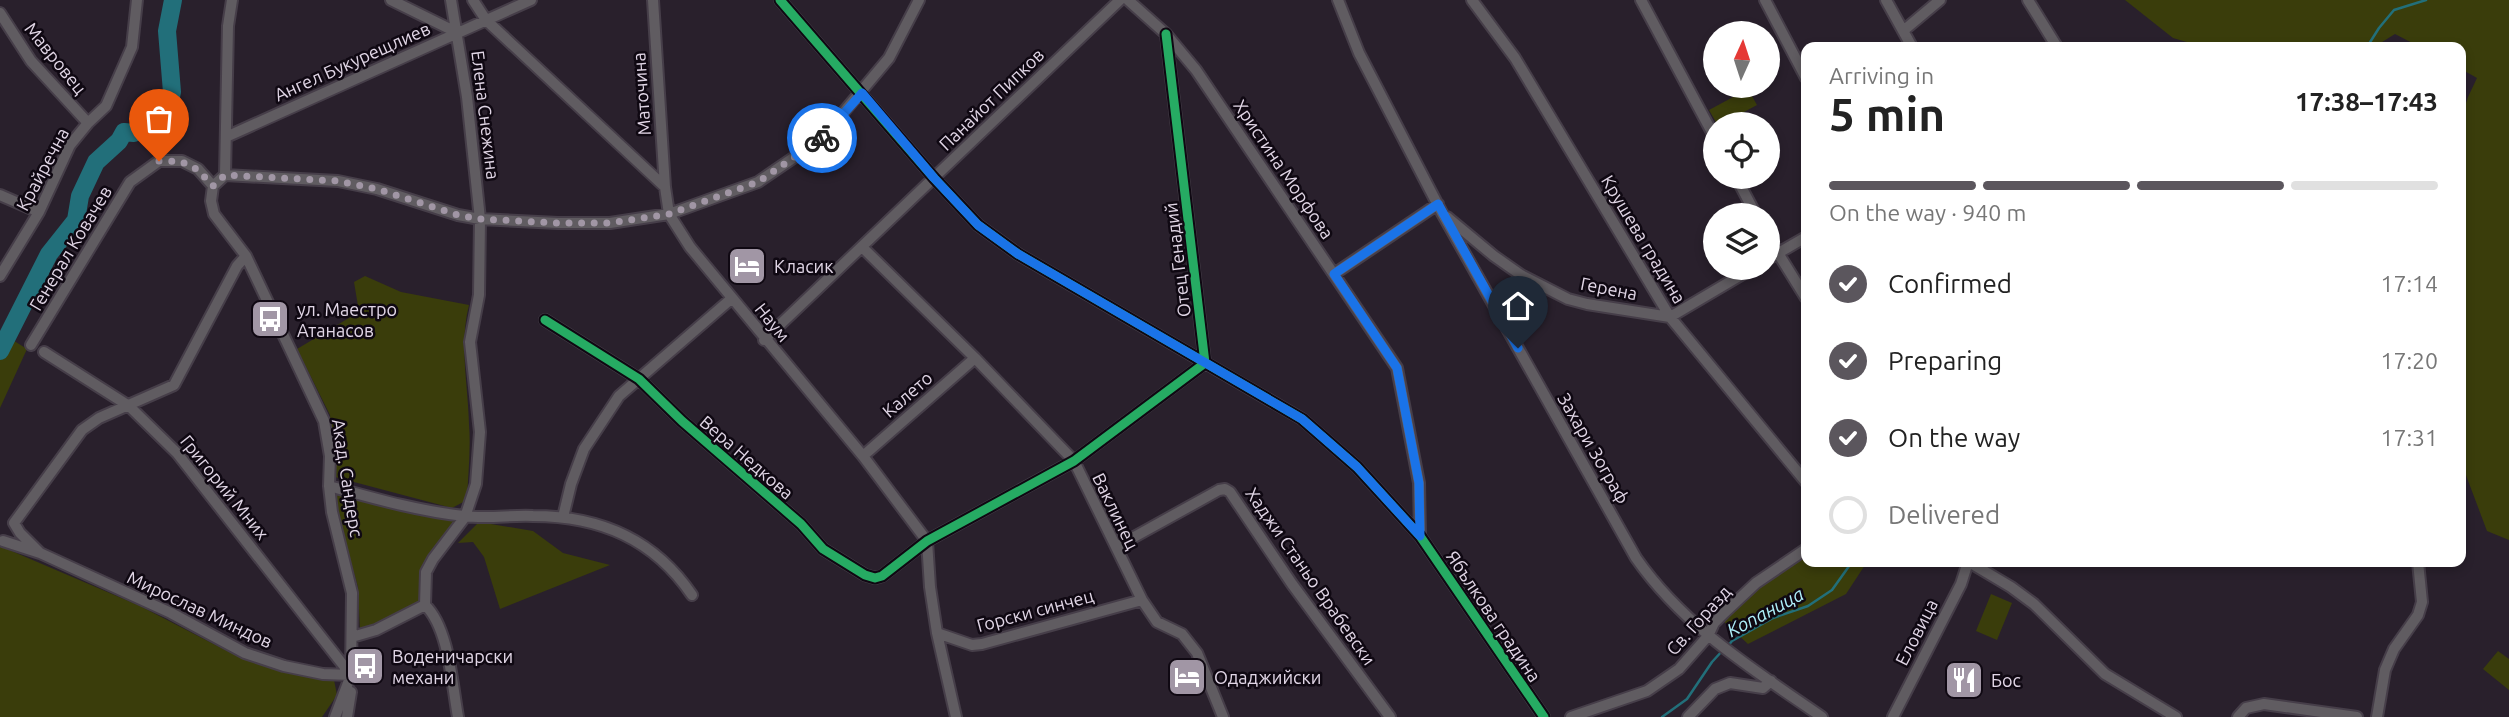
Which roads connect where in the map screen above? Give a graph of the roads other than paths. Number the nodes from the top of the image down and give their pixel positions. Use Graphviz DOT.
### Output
graph roads {
  1 [pos="137,0"];
  2 [pos="232,0"];
  3 [pos="391,0"];
  4 [pos="451,0"];
  5 [pos="473,0"];
  6 [pos="531,0"];
  7 [pos="653,0"];
  8 [pos="780,0"];
  9 [pos="919,0"];
  10 [pos="1120,0"];
  11 [pos="1128,0"];
  12 [pos="1338,0"];
  13 [pos="1472,0"];
  14 [pos="1641,0"];
  15 [pos="1765,0"];
  16 [pos="1886,0"];
  17 [pos="1940,0"];
  18 [pos="2028,0"];
  19 [pos="0,13"];
  20 [pos="486,20"];
  21 [pos="1903,31"];
  22 [pos="458,33"];
  23 [pos="1166,34"];
  24 [pos="1909,42"];
  25 [pos="2054,42"];
  26 [pos="1801,68"];
  27 [pos="862,93"];
  28 [pos="1703,116"];
  29 [pos="88,123"];
  30 [pos="226,136"];
  31 [pos="225,175"];
  32 [pos="934,178"];
  33 [pos="213,186"];
  34 [pos="665,187"];
  35 [pos="0,195"];
  36 [pos="1440,209"];
  37 [pos="39,212"];
  38 [pos="669,214"];
  39 [pos="480,219"];
  40 [pos="1801,240"];
  41 [pos="862,247"];
  42 [pos="1780,252"];
  43 [pos="246,256"];
  44 [pos="1780,266"];
  45 [pos="1334,274"];
  46 [pos="0,276"];
  47 [pos="1733,280"];
  48 [pos="1801,292"];
  49 [pos="731,299"];
  50 [pos="1670,317"];
  51 [pos="545,320"];
  52 [pos="764,340"];
  53 [pos="32,345"];
  54 [pos="44,352"];
  55 [pos="975,358"];
  56 [pos="1205,363"];
  57 [pos="639,379"];
  58 [pos="129,406"];
  59 [pos="863,456"];
  60 [pos="1074,461"];
  61 [pos="1801,476"];
  62 [pos="329,486"];
  63 [pos="465,517"];
  64 [pos="563,517"];
  65 [pos="1420,536"];
  66 [pos="3,541"];
  67 [pos="927,541"];
  68 [pos="1116,547"];
  69 [pos="1801,552"];
  70 [pos="40,553"];
  71 [pos="1966,567"];
  72 [pos="1977,567"];
  73 [pos="2418,567"];
  74 [pos="692,596"];
  75 [pos="1142,600"];
  76 [pos="425,605"];
  77 [pos="937,633"];
  78 [pos="352,637"];
  79 [pos="1712,639"];
  80 [pos="351,675"];
  81 [pos="1770,681"];
  82 [pos="335,717"];
  83 [pos="346,717"];
  84 [pos="458,717"];
  85 [pos="956,717"];
  86 [pos="1223,717"];
  87 [pos="1390,717"];
  88 [pos="1544,717"];
  89 [pos="1571,717"];
  90 [pos="1688,717"];
  91 [pos="1822,717"];
  92 [pos="1893,717"];
  93 [pos="2176,717"];
  94 [pos="2238,717"];
  95 [pos="2357,717"];
  96 [pos="2377,717"];
  1 -- 29 [label="street, Крайречна"];
  2 -- 30 [label="street"];
  3 -- 22 [label="street"];
  4 -- 22 [label="street, Елена Снежина"];
  5 -- 20 [label="street"];
  6 -- 20 [label="street, Ангел Букурещлиев"];
  7 -- 34 [label="street, Маточина"];
  8 -- 27 [label="street, Ябълкова градина"];
  9 -- 27 [label="street"];
  10 -- 32 [label="street, Панайот Пипков"];
  11 -- 23 [label="street, Христина Морфова"];
  12 -- 36 [label="street, Захари Зограф"];
  13 -- 50 [label="street, Крушева градина"];
  14 -- 28 [label="street"];
  15 -- 26 [label="street"];
  16 -- 21 [label="street"];
  17 -- 21 [label="street"];
  18 -- 25 [label="street"];
  19 -- 29 [label="street, Мавровец"];
  20 -- 22 [label="street, Ангел Букурещлиев"];
  20 -- 34 [label="street"];
  21 -- 24 [label="street"];
  22 -- 30 [label="street, Ангел Букурещлиев"];
  22 -- 39 [label="street, Елена Снежина"];
  23 -- 45 [label="street, Христина Морфова"];
  23 -- 56 [label="street, Отец Генадий"];
  27 -- 32 [label="street, Ябълкова градина"];
  27 -- 38 [label="street"];
  29 -- 37 [label="street, Крайречна"];
  30 -- 31 [label="street"];
  31 -- 33 [label="street"];
  31 -- 39 [label="street"];
  32 -- 41 [label="street, Панайот Пипков"];
  32 -- 56 [label="street, Ябълкова градина"];
  33 -- 43 [label="street"];
  33 -- 53 [label="street, Генерал Ковачев"];
  34 -- 38 [label="street, Наум"];
  35 -- 37 [label="street"];
  36 -- 45 [label="street"];
  36 -- 50 [label="street, Герена"];
  36 -- 79 [label="street, Захари Зограф"];
  37 -- 46 [label="street, Крайречна"];
  38 -- 39 [label="street"];
  38 -- 49 [label="street, Наум"];
  39 -- 63 [label="street, Елена Снежина"];
  40 -- 42 [label="street"];
  41 -- 52 [label="street, Панайот Пипков"];
  41 -- 55 [label="street, Ваклинец"];
  43 -- 58 [label="street"];
  43 -- 62 [label="street, Акад. Сандерс"];
  44 -- 48 [label="street"];
  45 -- 65 [label="street, Христина Морфова"];
  47 -- 50 [label="street"];
  49 -- 52 [label="street, Наум"];
  49 -- 57 [label="street"];
  50 -- 61 [label="street, Крушева градина"];
  51 -- 57 [label="street, Вера Недкова"];
  52 -- 59 [label="street, Наум"];
  54 -- 58 [label="street, Григорий Мних"];
  55 -- 59 [label="street, Калето"];
  55 -- 60 [label="street, Ваклинец"];
  56 -- 60 [label="street"];
  56 -- 65 [label="street, Ябълкова градина"];
  57 -- 64 [label="street"];
  57 -- 67 [label="street, Вера Недкова"];
  58 -- 70 [label="street, Мирослав Миндов"];
  58 -- 80 [label="street, Григорий Мних"];
  59 -- 67 [label="street, Наум"];
  60 -- 67 [label="street"];
  60 -- 68 [label="street, Ваклинец"];
  62 -- 63 [label="street"];
  62 -- 78 [label="street, Акад. Сандерс"];
  63 -- 64 [label="street"];
  63 -- 76 [label="street, Елена Снежина"];
  64 -- 74 [label="street"];
  65 -- 88 [label="street, Ябълкова градина"];
  66 -- 70 [label="street, Мирослав Миндов"];
  67 -- 77 [label="street"];
  68 -- 75 [label="street, Ваклинец"];
  68 -- 87 [label="street, Хаджи Станьо Врабевски"];
  69 -- 79 [label="street, Св. Горазд"];
  70 -- 80 [label="street, Мирослав Миндов"];
  71 -- 92 [label="street, Еловица"];
  72 -- 93 [label="street"];
  73 -- 96 [label="street"];
  75 -- 77 [label="street, Горски синчец"];
  75 -- 86 [label="street, Ваклинец"];
  76 -- 78 [label="street"];
  76 -- 84 [label="street"];
  77 -- 85 [label="street"];
  78 -- 80 [label="street, Акад. Сандерс"];
  79 -- 81 [label="street, Захари Зограф"];
  79 -- 89 [label="street, Св. Горазд"];
  80 -- 82 [label="street, Акад. Сандерс"];
  80 -- 83 [label="street"];
  81 -- 90 [label="street"];
  81 -- 91 [label="street, Захари Зограф"];
  94 -- 95 [label="street"];
}
